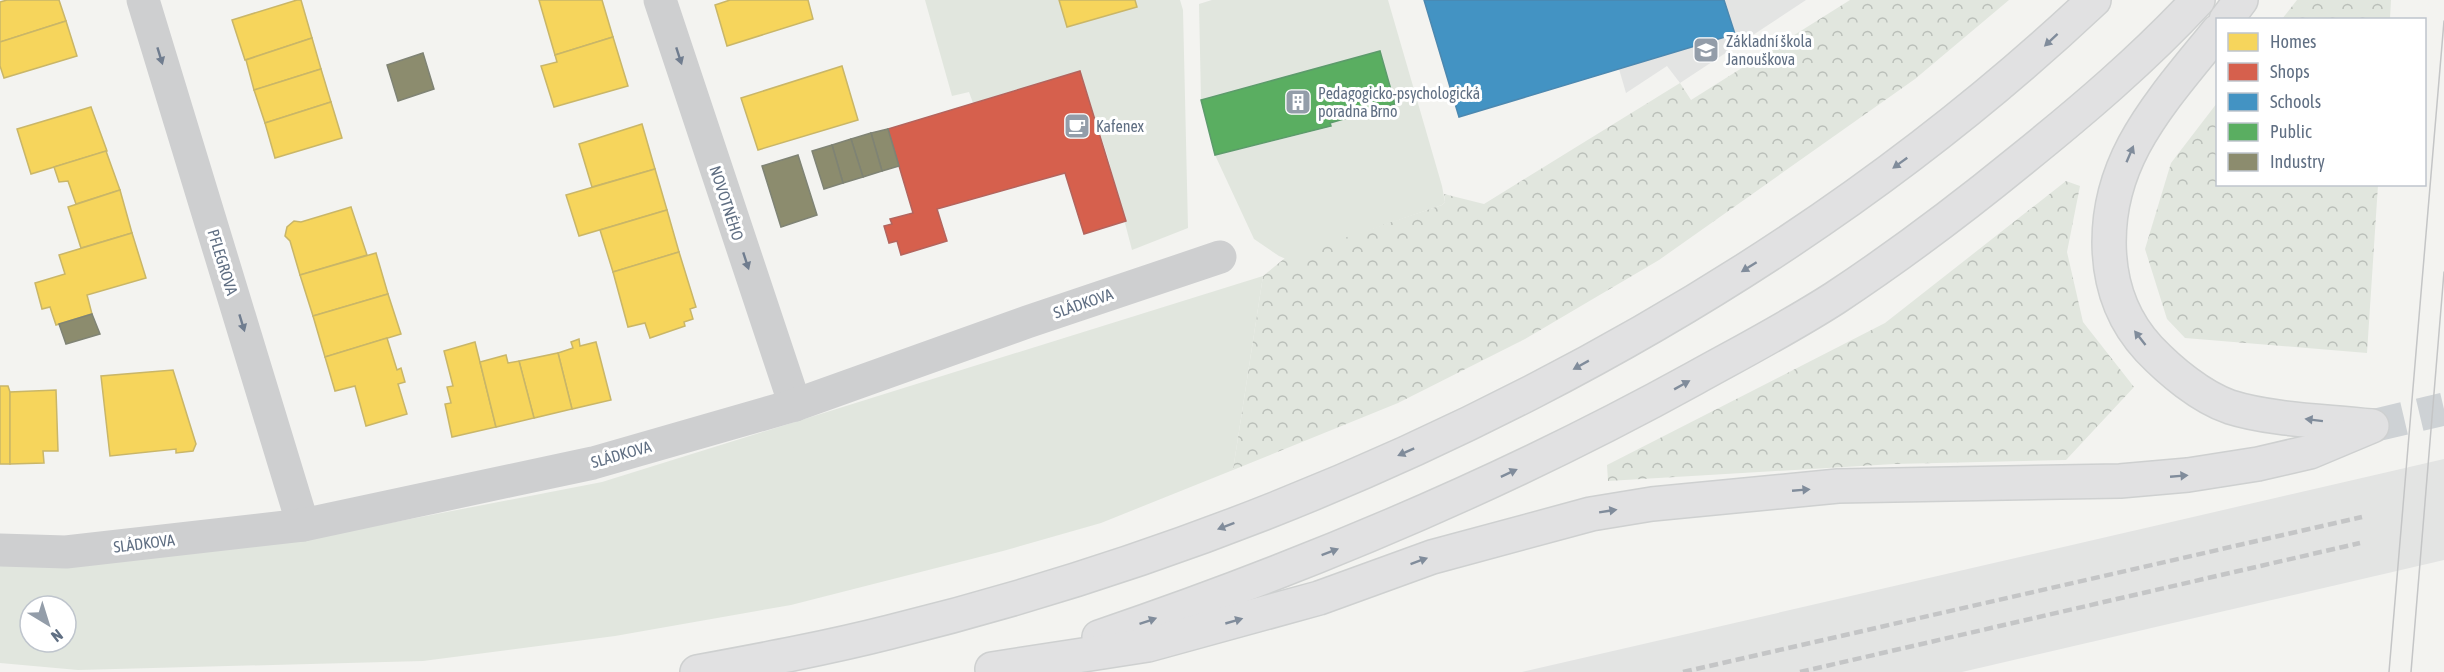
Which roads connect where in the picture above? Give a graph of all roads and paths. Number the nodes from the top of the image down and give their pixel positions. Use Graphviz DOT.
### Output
graph roads {
  1 [pos="143,0"];
  2 [pos="660,0"];
  3 [pos="2094,0"];
  4 [pos="2198,0"];
  5 [pos="2241,0"];
  6 [pos="2228,18"];
  7 [pos="2216,32"];
  8 [pos="1220,257"];
  9 [pos="795,405"];
  10 [pos="303,525"];
  11 [pos="0,550"];
  12 [pos="986,670"];
  13 [pos="697,672"];
  1 -- 10 [label="street, PFLEGROVA, one-way"];
  2 -- 9 [label="street, NOVOTNÉHO, one-way"];
  3 -- 13 [label="highway, one-way"];
  12 -- 4 [label="highway, one-way"];
  5 -- 6 [label="highway"];
  12 -- 7 [label="highway, one-way"];
  8 -- 9 [label="street, SLÁDKOVA"];
  9 -- 10 [label="street, SLÁDKOVA"];
  10 -- 11 [label="street, SLÁDKOVA"];
}
